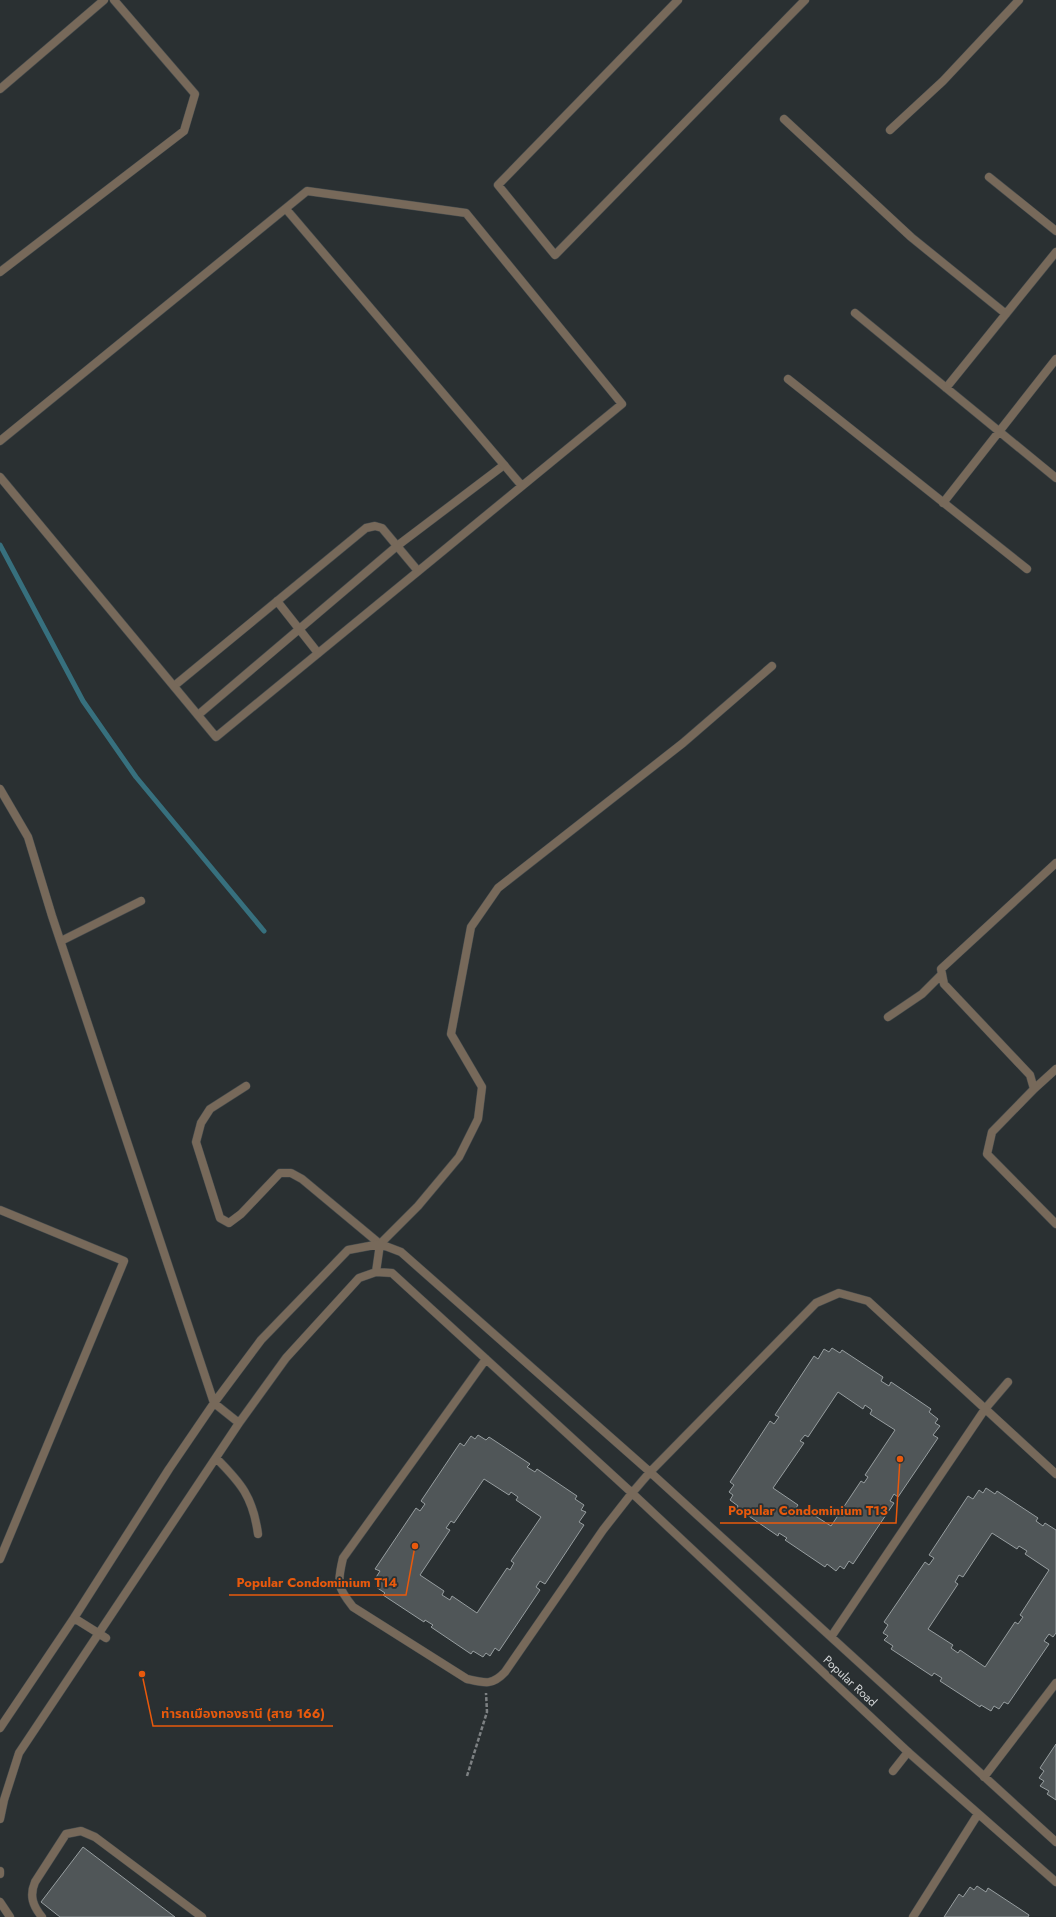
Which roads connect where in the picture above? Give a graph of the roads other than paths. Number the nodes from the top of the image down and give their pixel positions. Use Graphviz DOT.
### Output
graph roads {
  1 [pos="104,0"];
  2 [pos="114,0"];
  3 [pos="678,0"];
  4 [pos="805,0"];
  5 [pos="1019,0"];
  6 [pos="0,89"];
  7 [pos="784,119"];
  8 [pos="890,130"];
  9 [pos="989,177"];
  10 [pos="286,208"];
  11 [pos="1056,231"];
  12 [pos="1056,252"];
  13 [pos="0,272"];
  14 [pos="855,313"];
  15 [pos="1006,314"];
  16 [pos="1056,359"];
  17 [pos="788,379"];
  18 [pos="946,388"];
  19 [pos="999,431"];
  20 [pos="0,441"];
  21 [pos="504,465"];
  22 [pos="0,477"];
  23 [pos="1056,478"];
  24 [pos="522,486"];
  25 [pos="943,503"];
  26 [pos="397,546"];
  27 [pos="1028,569"];
  28 [pos="418,572"];
  29 [pos="277,601"];
  30 [pos="298,630"];
  31 [pos="318,653"];
  32 [pos="772,666"];
  33 [pos="174,686"];
  34 [pos="198,715"];
  35 [pos="0,789"];
  36 [pos="1056,863"];
  37 [pos="142,901"];
  38 [pos="61,941"];
  39 [pos="942,974"];
  40 [pos="888,1016"];
  41 [pos="1056,1069"];
  42 [pos="246,1086"];
  43 [pos="1034,1089"];
  44 [pos="0,1210"];
  45 [pos="1056,1224"];
  46 [pos="380,1244"];
  47 [pos="376,1272"];
  48 [pos="486,1359"];
  49 [pos="1008,1382"];
  50 [pos="214,1403"];
  51 [pos="985,1409"];
  52 [pos="239,1424"];
  53 [pos="216,1458"];
  54 [pos="650,1472"];
  55 [pos="1056,1474"];
  56 [pos="632,1493"];
  57 [pos="258,1534"];
  58 [pos="0,1559"];
  59 [pos="74,1618"];
  60 [pos="98,1633"];
  61 [pos="831,1637"];
  62 [pos="106,1638"];
  63 [pos="1056,1683"];
  64 [pos="0,1728"];
  65 [pos="908,1752"];
  66 [pos="893,1771"];
  67 [pos="984,1777"];
  68 [pos="978,1814"];
  69 [pos="0,1819"];
  70 [pos="1056,1842"];
  71 [pos="1056,1882"];
  72 [pos="0,1902"];
  73 [pos="10,1917"];
  74 [pos="42,1917"];
  75 [pos="202,1917"];
  76 [pos="912,1917"];
  1 -- 6 [label="street"];
  2 -- 13 [label="street"];
  3 -- 4 [label="street"];
  5 -- 8 [label="street"];
  7 -- 15 [label="street"];
  9 -- 11 [label="street"];
  10 -- 20 [label="street"];
  10 -- 21 [label="street"];
  10 -- 24 [label="street"];
  12 -- 15 [label="street"];
  14 -- 18 [label="street"];
  15 -- 18 [label="street"];
  16 -- 19 [label="street"];
  17 -- 25 [label="street"];
  18 -- 19 [label="street"];
  19 -- 23 [label="street"];
  19 -- 25 [label="street"];
  21 -- 24 [label="street"];
  21 -- 26 [label="street"];
  22 -- 33 [label="street"];
  24 -- 28 [label="street"];
  25 -- 27 [label="street"];
  26 -- 28 [label="street"];
  26 -- 29 [label="street"];
  26 -- 30 [label="street"];
  28 -- 31 [label="street"];
  29 -- 30 [label="street"];
  29 -- 33 [label="street"];
  30 -- 31 [label="street"];
  30 -- 34 [label="street"];
  31 -- 34 [label="street"];
  32 -- 46 [label="street"];
  33 -- 34 [label="street"];
  35 -- 38 [label="street"];
  36 -- 39 [label="street"];
  37 -- 38 [label="street"];
  38 -- 50 [label="street"];
  39 -- 40 [label="street"];
  39 -- 43 [label="street"];
  41 -- 43 [label="street"];
  42 -- 46 [label="street"];
  43 -- 45 [label="street"];
  44 -- 58 [label="street"];
  46 -- 47 [label="street"];
  46 -- 50 [label="street"];
  46 -- 54 [label="street, Popular Road"];
  47 -- 48 [label="street, Popular Road"];
  47 -- 52 [label="street"];
  48 -- 56 [label="street, Popular Road"];
  48 -- 56 [label="street"];
  49 -- 51 [label="street"];
  50 -- 52 [label="street"];
  50 -- 59 [label="street"];
  51 -- 54 [label="street"];
  51 -- 55 [label="street"];
  51 -- 61 [label="street"];
  52 -- 53 [label="street"];
  53 -- 57 [label="street"];
  53 -- 60 [label="street"];
  54 -- 56 [label="street"];
  54 -- 61 [label="street, Popular Road"];
  56 -- 65 [label="street, Popular Road"];
  59 -- 60 [label="street"];
  59 -- 64 [label="street"];
  60 -- 62 [label="street"];
  60 -- 69 [label="street"];
  61 -- 67 [label="street, Popular Road"];
  63 -- 67 [label="street"];
  65 -- 66 [label="street"];
  65 -- 68 [label="street, Popular Road"];
  67 -- 70 [label="street, Popular Road"];
  68 -- 71 [label="street, Popular Road"];
  68 -- 76 [label="street"];
  72 -- 73 [label="street"];
  74 -- 75 [label="street"];
}
